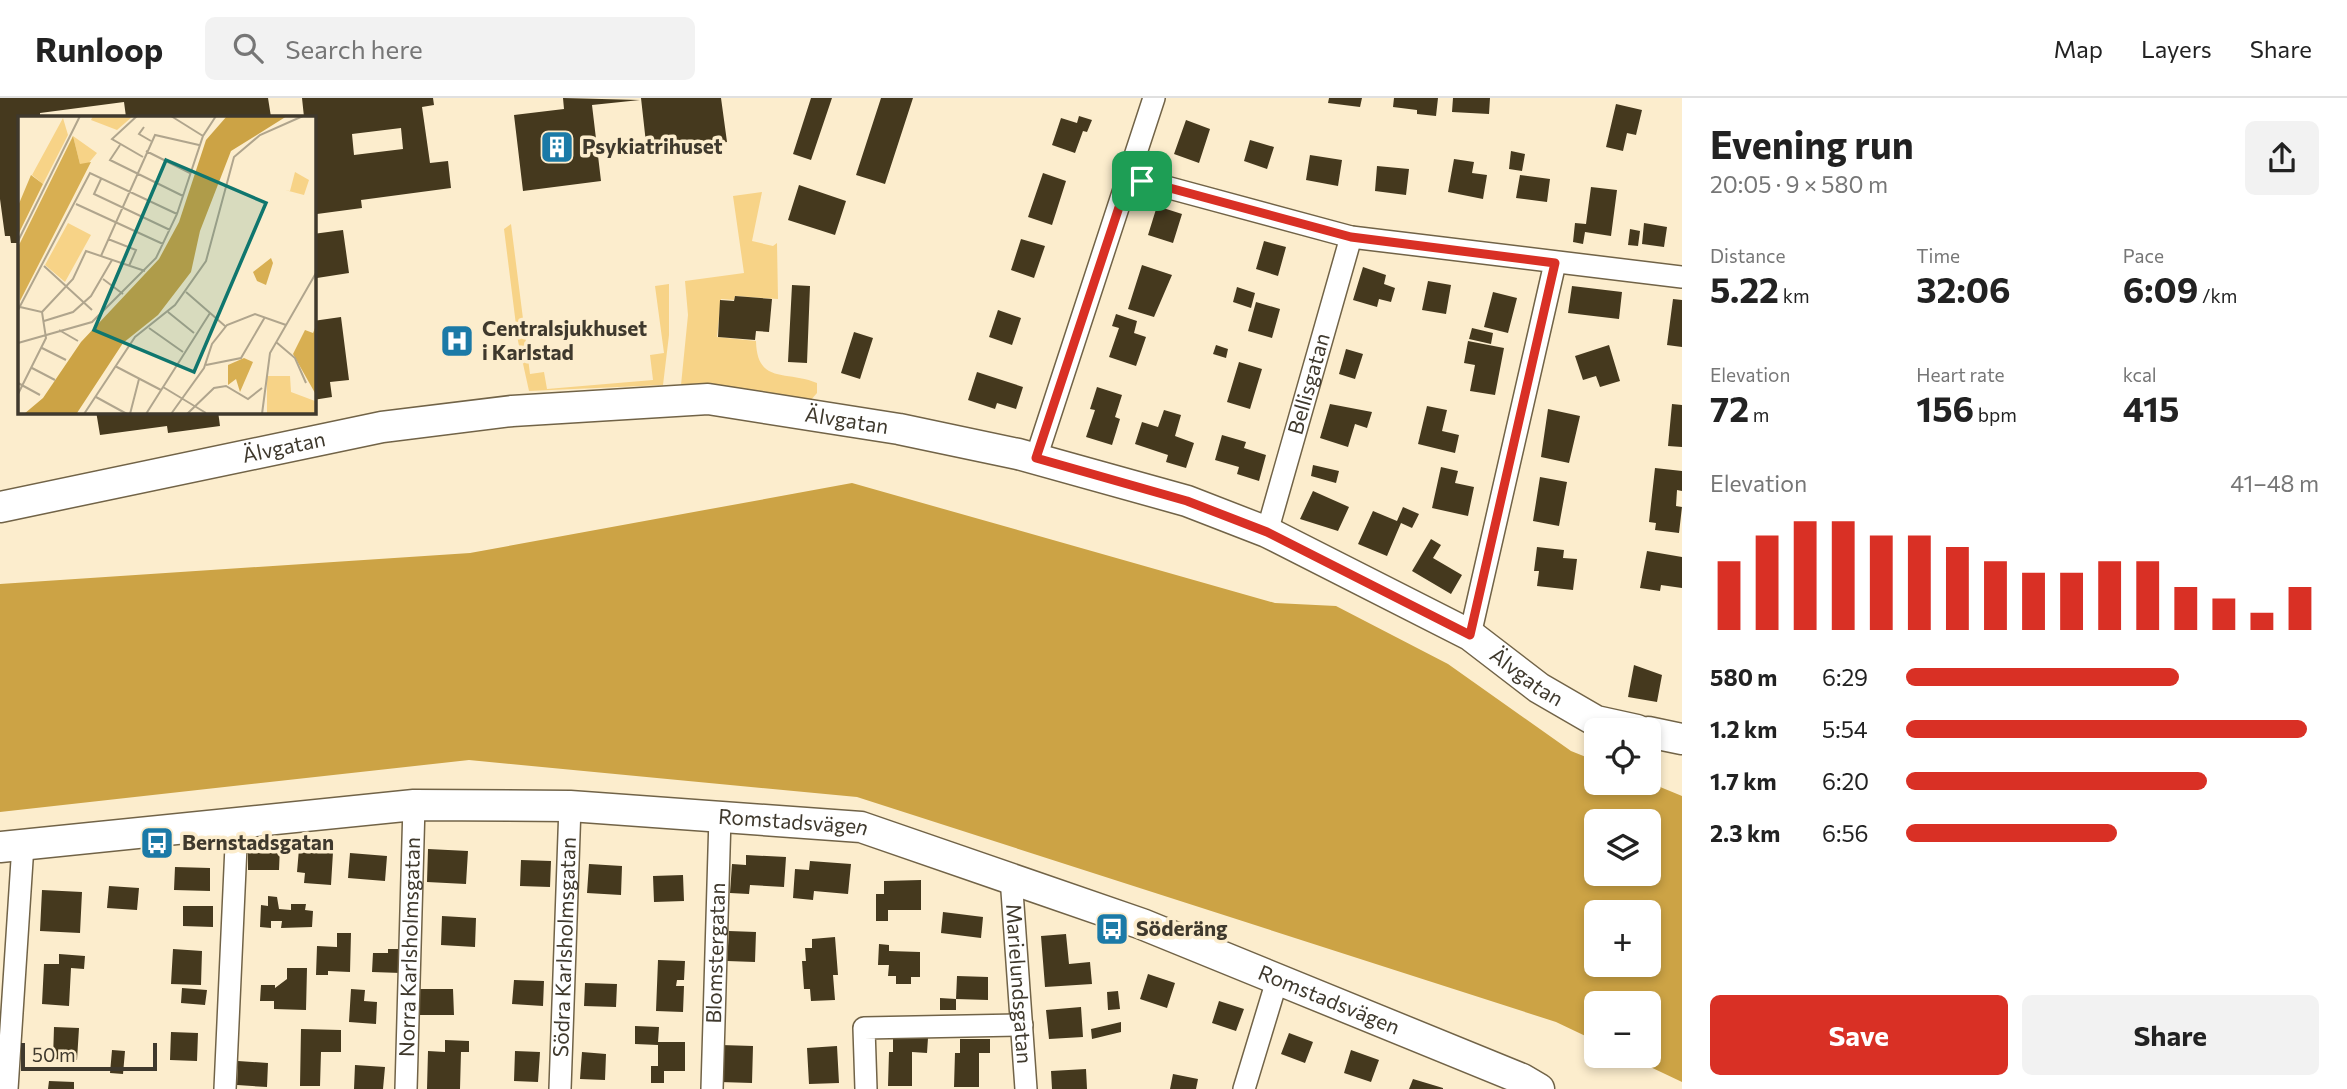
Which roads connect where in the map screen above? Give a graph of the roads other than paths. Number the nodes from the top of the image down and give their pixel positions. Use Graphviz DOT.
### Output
graph roads {
  1 [pos="1154,98"];
  2 [pos="1129,177"];
  3 [pos="1351,237"];
  4 [pos="1555,263"];
  5 [pos="1682,277"];
  6 [pos="1036,458"];
  7 [pos="0,507"];
  8 [pos="1267,532"];
  9 [pos="1470,635"];
  10 [pos="1591,718"];
  11 [pos="1661,735"];
  12 [pos="1682,739"];
  13 [pos="414,805"];
  14 [pos="570,806"];
  15 [pos="720,817"];
  16 [pos="237,824"];
  17 [pos="12,846"];
  18 [pos="1011,877"];
  19 [pos="1278,977"];
  20 [pos="1022,1025"];
  21 [pos="7,1089"];
  22 [pos="225,1089"];
  23 [pos="406,1089"];
  24 [pos="560,1089"];
  25 [pos="712,1089"];
  26 [pos="866,1089"];
  27 [pos="1026,1089"];
  28 [pos="1244,1089"];
  29 [pos="1539,1089"];
  1 -- 2 [label="street"];
  2 -- 3 [label="street"];
  2 -- 6 [label="street"];
  3 -- 4 [label="street"];
  3 -- 8 [label="street, Bellisgatan"];
  4 -- 5 [label="street"];
  4 -- 9 [label="street"];
  6 -- 7 [label="street, Älvgatan"];
  6 -- 8 [label="street, Älvgatan"];
  8 -- 9 [label="street, Älvgatan"];
  9 -- 10 [label="street, Älvgatan"];
  11 -- 12 [label="street"];
  13 -- 14 [label="street, Romstadsvägen"];
  13 -- 16 [label="street, Romstadsvägen"];
  13 -- 23 [label="street, Norra Karlsholmsgatan"];
  14 -- 15 [label="street, Romstadsvägen"];
  14 -- 24 [label="street, Södra Karlsholmsgatan"];
  15 -- 18 [label="street, Romstadsvägen"];
  15 -- 25 [label="street, Blomstergatan"];
  16 -- 17 [label="street, Romstadsvägen"];
  16 -- 22 [label="street"];
  17 -- 21 [label="street"];
  18 -- 19 [label="street, Romstadsvägen"];
  18 -- 20 [label="street, Marielundsgatan"];
  19 -- 28 [label="street"];
  19 -- 29 [label="street, Romstadsvägen"];
  20 -- 26 [label="street"];
  20 -- 27 [label="street, Marielundsgatan"];
}
